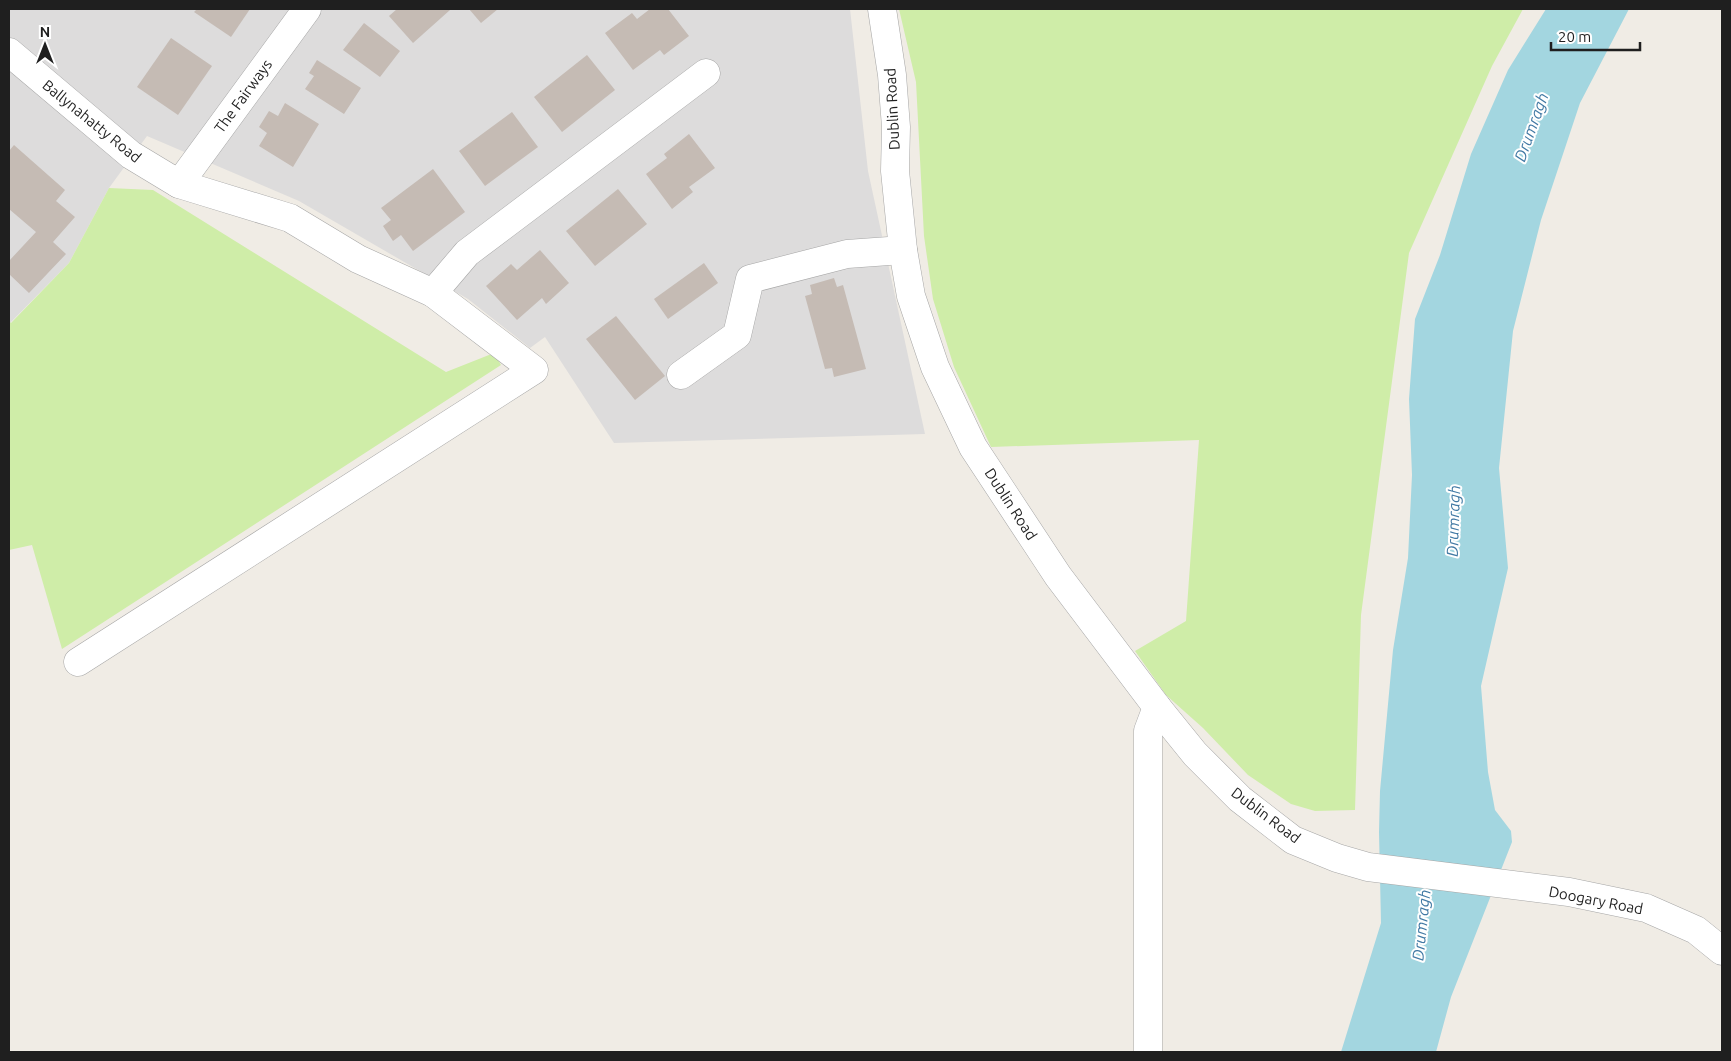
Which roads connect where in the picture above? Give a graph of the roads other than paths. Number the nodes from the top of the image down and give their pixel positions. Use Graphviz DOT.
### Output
graph roads {
  1 [pos="307,9"];
  2 [pos="882,9"];
  3 [pos="9,52"];
  4 [pos="706,73"];
  5 [pos="179,184"];
  6 [pos="903,250"];
  7 [pos="433,293"];
  8 [pos="681,375"];
  9 [pos="78,662"];
  10 [pos="1157,707"];
  11 [pos="1519,887"];
  12 [pos="1722,951"];
  13 [pos="1148,1052"];
  1 -- 5 [label="street, The Fairways"];
  2 -- 6 [label="street, Dublin Road"];
  3 -- 5 [label="street, Ballynahatty Road"];
  4 -- 7 [label="street"];
  5 -- 7 [label="street, Ballynahatty Road"];
  6 -- 8 [label="street"];
  6 -- 10 [label="street, Dublin Road"];
  7 -- 9 [label="street, Ballynahatty Road"];
  10 -- 11 [label="street, Dublin Road"];
  10 -- 13 [label="street"];
  11 -- 12 [label="street, Doogary Road"];
}
